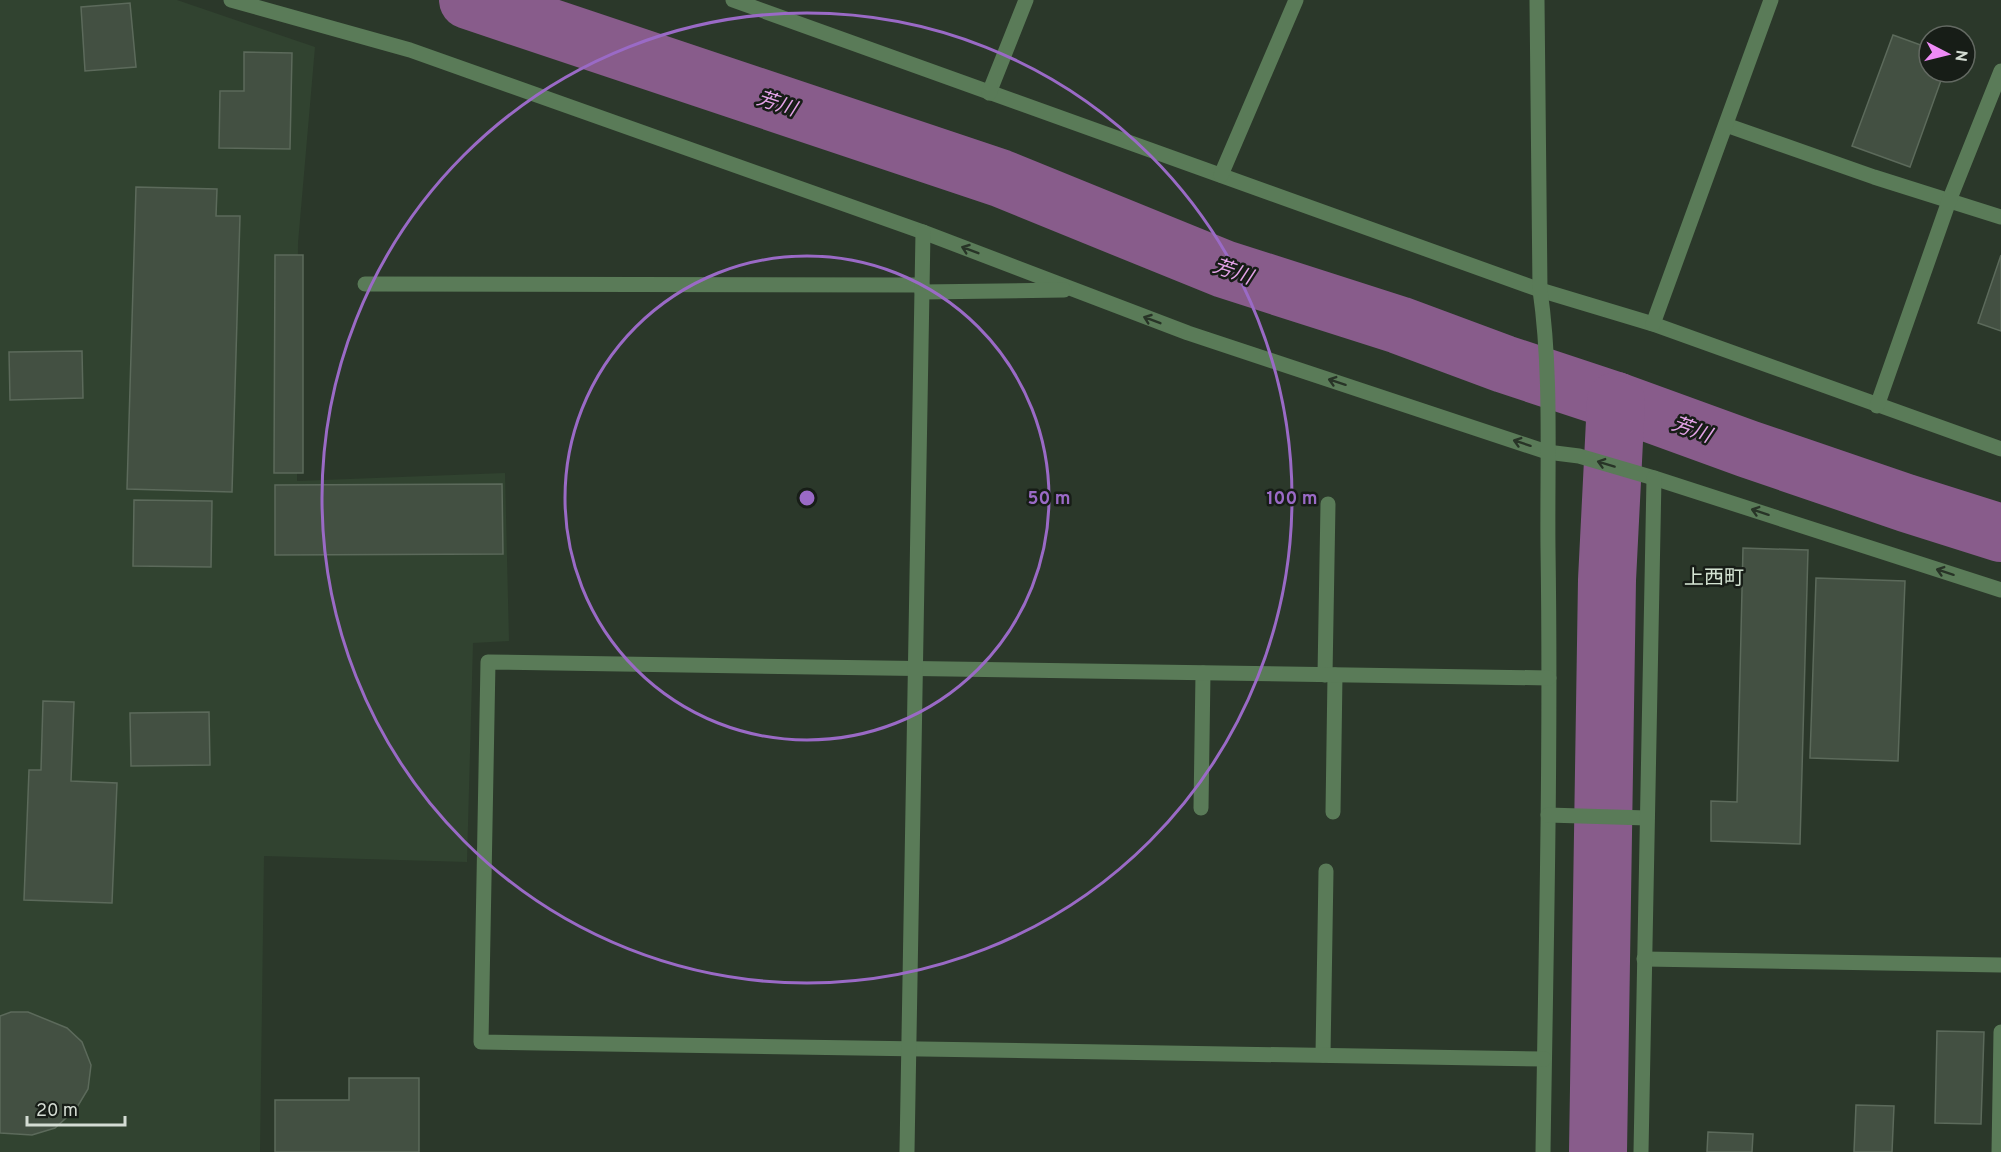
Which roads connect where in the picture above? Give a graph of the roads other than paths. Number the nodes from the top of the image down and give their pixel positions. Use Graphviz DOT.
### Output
graph roads {
  1 [pos="231,0"];
  2 [pos="733,0"];
  3 [pos="1026,0"];
  4 [pos="1296,0"];
  5 [pos="1537,0"];
  6 [pos="1771,0"];
  7 [pos="2001,71"];
  8 [pos="989,93"];
  9 [pos="1726,125"];
  10 [pos="1221,175"];
  11 [pos="1949,201"];
  12 [pos="2001,218"];
  13 [pos="922,232"];
  14 [pos="365,284"];
  15 [pos="922,288"];
  16 [pos="1073,290"];
  17 [pos="1540,290"];
  18 [pos="1653,324"];
  19 [pos="1878,406"];
  20 [pos="2001,449"];
  21 [pos="1547,452"];
  22 [pos="1654,478"];
  23 [pos="1328,504"];
  24 [pos="2001,590"];
  25 [pos="916,669"];
  26 [pos="1203,673"];
  27 [pos="1330,675"];
  28 [pos="1549,678"];
  29 [pos="1201,808"];
  30 [pos="1333,812"];
  31 [pos="1548,815"];
  32 [pos="1647,818"];
  33 [pos="1326,871"];
  34 [pos="1644,958"];
  35 [pos="2001,965"];
  36 [pos="2001,1032"];
  37 [pos="909,1049"];
  38 [pos="1323,1055"];
  39 [pos="1544,1059"];
  40 [pos="907,1152"];
  41 [pos="1543,1152"];
  42 [pos="1641,1152"];
  43 [pos="1999,1152"];
  1 -- 13 [label="street"];
  2 -- 8 [label="street"];
  3 -- 8 [label="street"];
  4 -- 10 [label="street"];
  5 -- 17 [label="street"];
  6 -- 9 [label="street"];
  7 -- 11 [label="street"];
  8 -- 10 [label="street"];
  9 -- 11 [label="street"];
  9 -- 18 [label="street"];
  10 -- 17 [label="street"];
  11 -- 12 [label="street"];
  11 -- 19 [label="street"];
  13 -- 15 [label="street"];
  16 -- 13 [label="street, one-way"];
  14 -- 15 [label="street"];
  15 -- 16 [label="street"];
  15 -- 25 [label="street"];
  21 -- 16 [label="street, one-way"];
  17 -- 18 [label="street"];
  17 -- 21 [label="street"];
  18 -- 19 [label="street"];
  19 -- 20 [label="street"];
  22 -- 21 [label="street, one-way"];
  21 -- 28 [label="street"];
  24 -- 22 [label="street, one-way"];
  22 -- 32 [label="street"];
  23 -- 27 [label="street"];
  25 -- 26 [label="street"];
  25 -- 37 [label="street"];
  25 -- 37 [label="street"];
  26 -- 27 [label="street"];
  26 -- 29 [label="street"];
  27 -- 28 [label="street"];
  27 -- 30 [label="street"];
  28 -- 31 [label="street"];
  31 -- 32 [label="street"];
  31 -- 39 [label="street"];
  32 -- 34 [label="street"];
  33 -- 38 [label="street"];
  34 -- 35 [label="street"];
  34 -- 42 [label="street"];
  36 -- 43 [label="street"];
  37 -- 38 [label="street"];
  37 -- 40 [label="street"];
  38 -- 39 [label="street"];
  39 -- 41 [label="street"];
}
